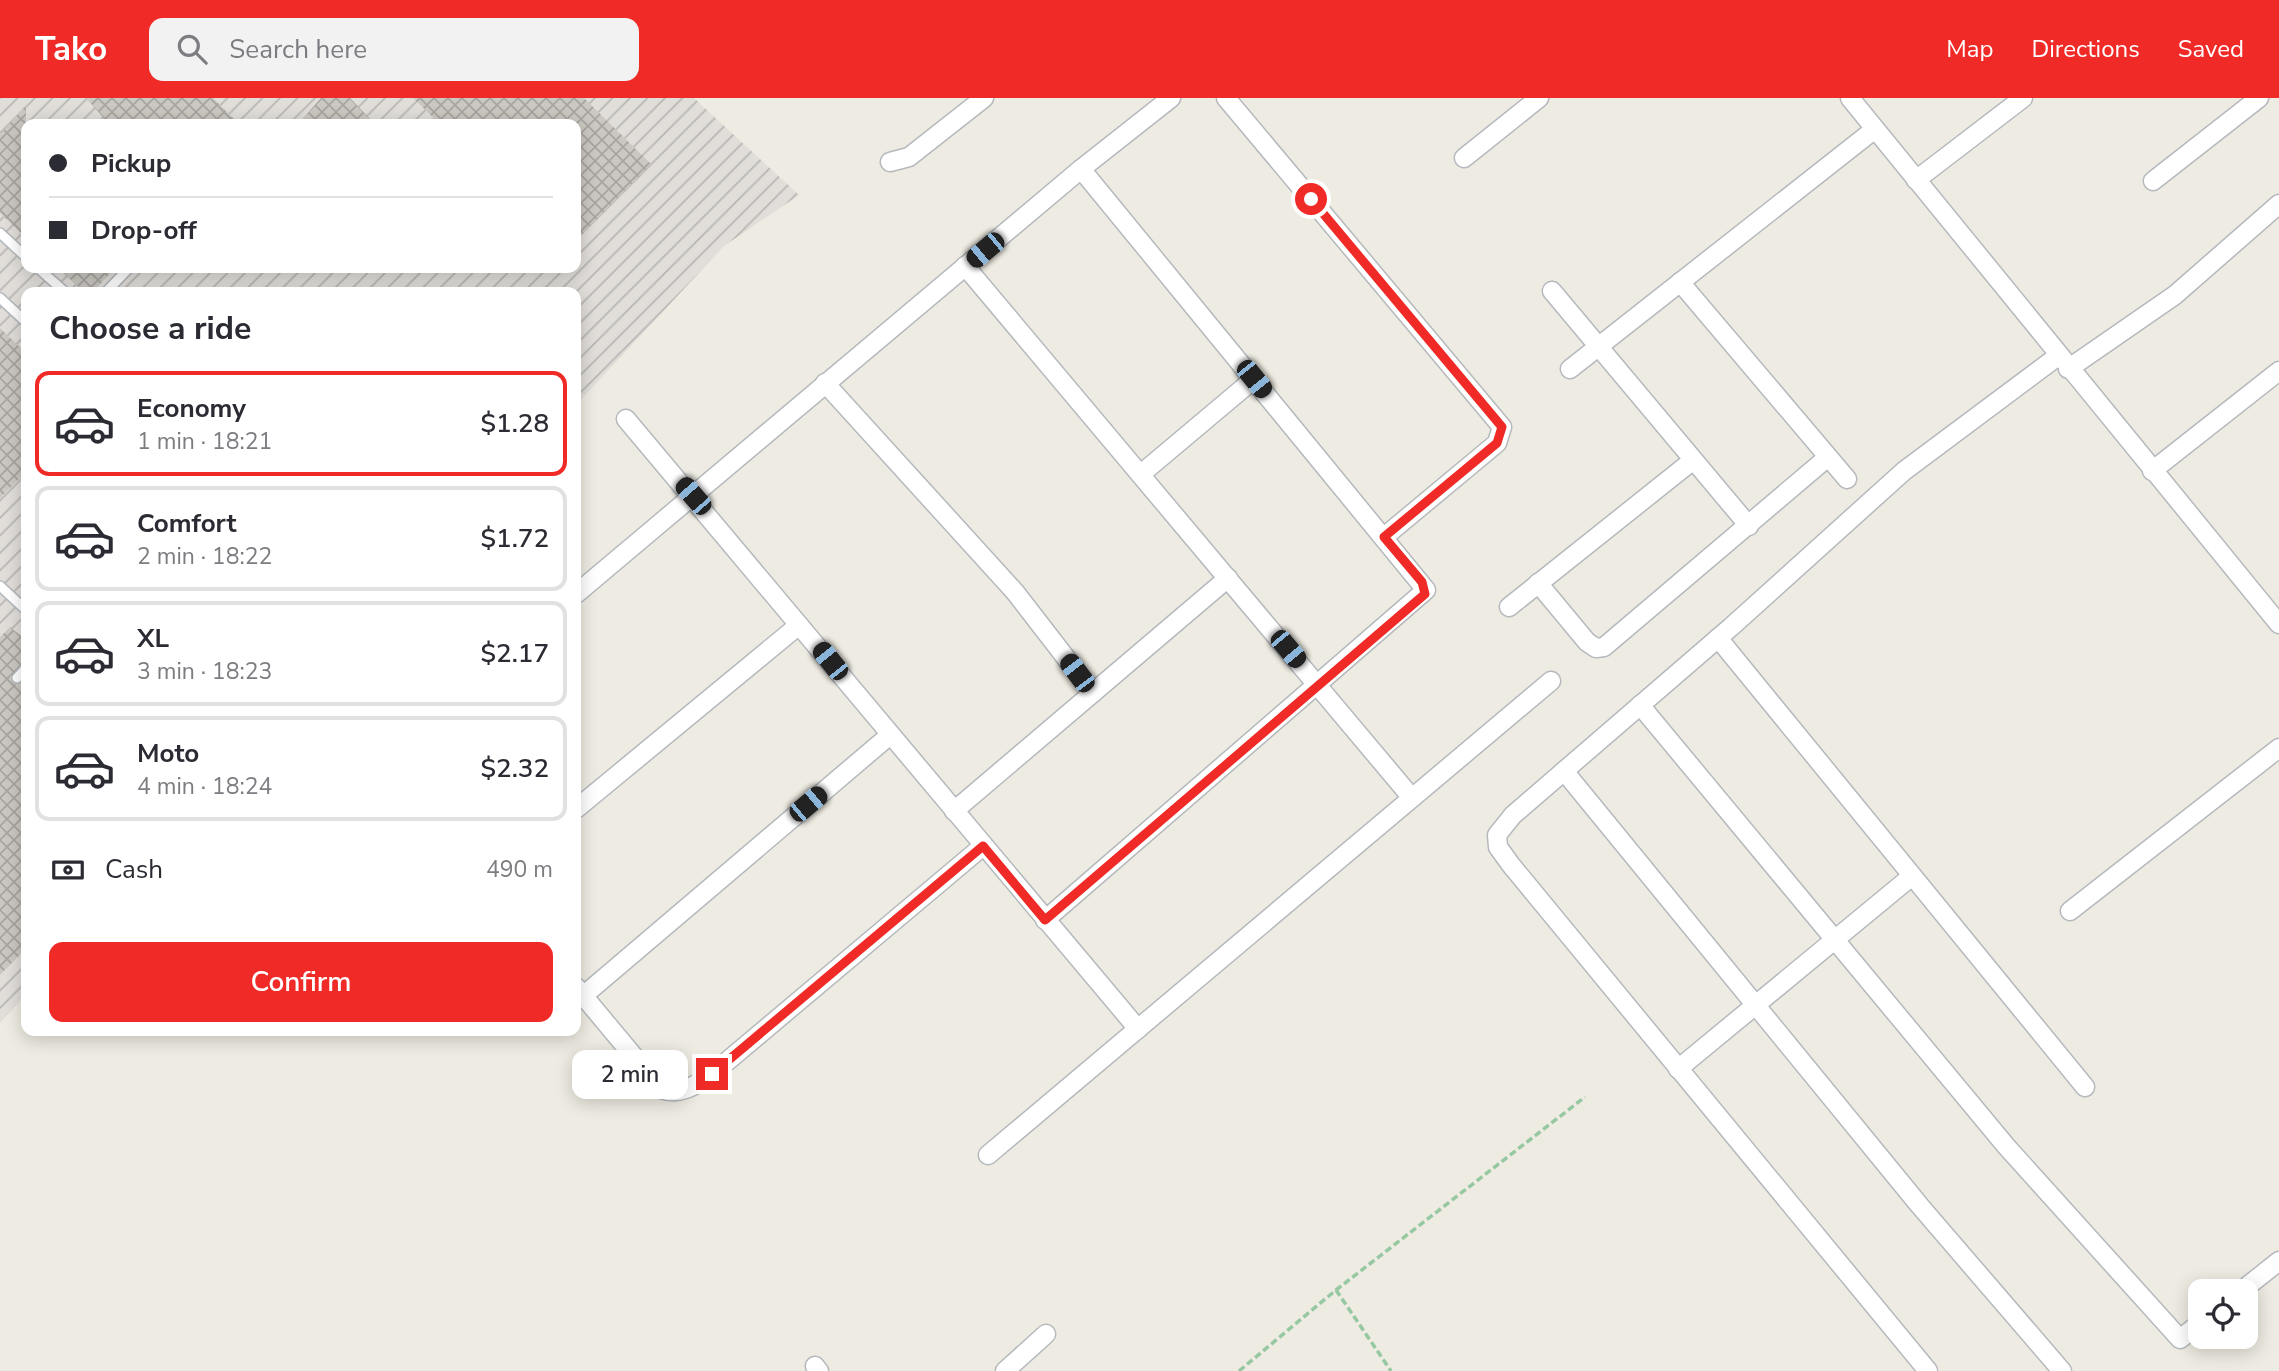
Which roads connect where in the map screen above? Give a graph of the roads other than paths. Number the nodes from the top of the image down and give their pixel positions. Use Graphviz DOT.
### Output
graph roads {
  1 [pos="984,98"];
  2 [pos="1171,98"];
  3 [pos="1226,98"];
  4 [pos="1539,98"];
  5 [pos="1850,98"];
  6 [pos="2023,98"];
  7 [pos="2259,98"];
  8 [pos="1875,129"];
  9 [pos="1464,158"];
  10 [pos="890,162"];
  11 [pos="1081,169"];
  12 [pos="1916,180"];
  13 [pos="2153,181"];
  14 [pos="2279,204"];
  15 [pos="0,233"];
  16 [pos="21,252"];
  17 [pos="965,266"];
  18 [pos="44,273"];
  19 [pos="124,273"];
  20 [pos="1680,282"];
  21 [pos="59,287"];
  22 [pos="111,287"];
  23 [pos="1552,291"];
  24 [pos="0,298"];
  25 [pos="21,317"];
  26 [pos="1598,347"];
  27 [pos="2063,363"];
  28 [pos="1570,369"];
  29 [pos="2279,371"];
  30 [pos="1254,379"];
  31 [pos="825,383"];
  32 [pos="626,419"];
  33 [pos="1828,457"];
  34 [pos="1692,461"];
  35 [pos="2152,471"];
  36 [pos="1141,474"];
  37 [pos="1847,479"];
  38 [pos="693,496"];
  39 [pos="1749,526"];
  40 [pos="1384,537"];
  41 [pos="1228,578"];
  42 [pos="1538,583"];
  43 [pos="581,584"];
  44 [pos="0,586"];
  45 [pos="21,605"];
  46 [pos="1509,607"];
  47 [pos="2279,624"];
  48 [pos="800,625"];
  49 [pos="1718,638"];
  50 [pos="21,674"];
  51 [pos="17,678"];
  52 [pos="1551,681"];
  53 [pos="1318,685"];
  54 [pos="1093,693"];
  55 [pos="1640,705"];
  56 [pos="890,734"];
  57 [pos="2279,748"];
  58 [pos="1564,771"];
  59 [pos="1412,798"];
  60 [pos="581,805"];
  61 [pos="954,811"];
  62 [pos="983,846"];
  63 [pos="1912,876"];
  64 [pos="2070,911"];
  65 [pos="1045,920"];
  66 [pos="1835,940"];
  67 [pos="581,989"];
  68 [pos="581,993"];
  69 [pos="1756,1005"];
  70 [pos="1138,1029"];
  71 [pos="1678,1069"];
  72 [pos="2085,1087"];
  73 [pos="988,1155"];
  74 [pos="2279,1261"];
  75 [pos="2256,1279"];
  76 [pos="2188,1332"];
  77 [pos="1046,1334"];
  78 [pos="1005,1371"];
  79 [pos="1928,1371"];
  80 [pos="2062,1371"];
  1 -- 10 [label="street"];
  2 -- 11 [label="street"];
  3 -- 40 [label="street"];
  4 -- 9 [label="street"];
  5 -- 8 [label="street"];
  6 -- 12 [label="street"];
  7 -- 13 [label="street"];
  8 -- 12 [label="street"];
  8 -- 20 [label="street"];
  11 -- 17 [label="street"];
  11 -- 30 [label="street"];
  12 -- 27 [label="street"];
  14 -- 27 [label="street"];
  15 -- 16 [label="lane"];
  17 -- 31 [label="street"];
  17 -- 36 [label="street"];
  18 -- 21 [label="lane"];
  19 -- 22 [label="lane"];
  20 -- 26 [label="street"];
  20 -- 33 [label="street"];
  23 -- 26 [label="street"];
  24 -- 25 [label="lane"];
  26 -- 28 [label="street"];
  26 -- 34 [label="street"];
  27 -- 35 [label="street"];
  27 -- 49 [label="street"];
  29 -- 35 [label="street"];
  30 -- 36 [label="street"];
  30 -- 40 [label="street"];
  31 -- 38 [label="street"];
  31 -- 54 [label="street"];
  32 -- 38 [label="street"];
  33 -- 37 [label="street"];
  33 -- 39 [label="street"];
  34 -- 39 [label="street"];
  34 -- 42 [label="street"];
  35 -- 47 [label="street"];
  36 -- 41 [label="street"];
  38 -- 43 [label="street"];
  38 -- 48 [label="street"];
  39 -- 42 [label="street"];
  40 -- 53 [label="street"];
  41 -- 53 [label="street"];
  41 -- 54 [label="street"];
  42 -- 46 [label="street"];
  44 -- 45 [label="lane"];
  48 -- 56 [label="street"];
  48 -- 60 [label="street"];
  49 -- 55 [label="street"];
  49 -- 63 [label="street"];
  50 -- 51 [label="lane"];
  52 -- 59 [label="street"];
  53 -- 59 [label="street"];
  53 -- 65 [label="street"];
  54 -- 61 [label="street"];
  55 -- 58 [label="street"];
  55 -- 66 [label="street"];
  56 -- 61 [label="street"];
  56 -- 67 [label="street"];
  57 -- 64 [label="street"];
  58 -- 69 [label="street"];
  58 -- 71 [label="street"];
  59 -- 70 [label="street"];
  61 -- 62 [label="street"];
  62 -- 65 [label="street"];
  62 -- 68 [label="street"];
  63 -- 66 [label="street"];
  63 -- 72 [label="street"];
  65 -- 70 [label="street"];
  66 -- 69 [label="street"];
  66 -- 76 [label="street"];
  69 -- 71 [label="street"];
  69 -- 80 [label="street"];
  70 -- 73 [label="street"];
  71 -- 79 [label="street"];
  74 -- 75 [label="street"];
  77 -- 78 [label="street"];
}
